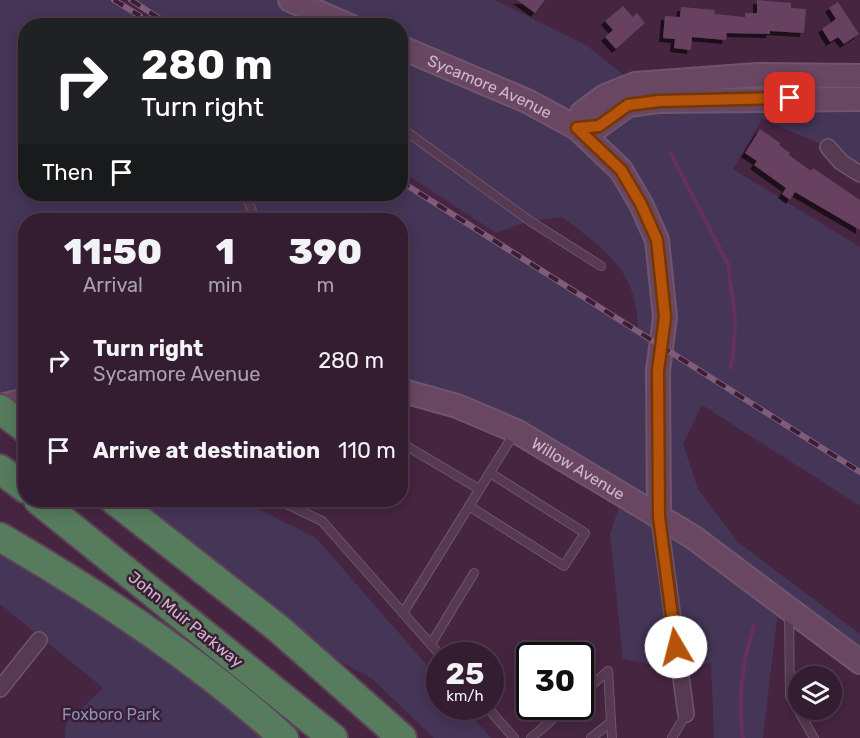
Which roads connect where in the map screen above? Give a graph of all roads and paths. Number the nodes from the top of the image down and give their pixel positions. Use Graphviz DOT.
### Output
graph roads {
  1 [pos="290,0"];
  2 [pos="329,18"];
  3 [pos="408,50"];
  4 [pos="860,76"];
  5 [pos="860,99"];
  6 [pos="577,128"];
  7 [pos="408,133"];
  8 [pos="828,147"];
  9 [pos="860,174"];
  10 [pos="601,266"];
  11 [pos="408,394"];
  12 [pos="18,402"];
  13 [pos="0,407"];
  14 [pos="18,422"];
  15 [pos="516,431"];
  16 [pos="408,447"];
  17 [pos="0,469"];
  18 [pos="490,473"];
  19 [pos="18,483"];
  20 [pos="479,489"];
  21 [pos="469,506"];
  22 [pos="47,507"];
  23 [pos="123,507"];
  24 [pos="293,507"];
  25 [pos="659,517"];
  26 [pos="0,537"];
  27 [pos="474,573"];
  28 [pos="789,608"];
  29 [pos="403,613"];
  30 [pos="39,640"];
  31 [pos="429,642"];
  32 [pos="432,642"];
  33 [pos="860,662"];
  34 [pos="265,683"];
  35 [pos="594,683"];
  36 [pos="0,688"];
  37 [pos="686,714"];
  38 [pos="498,720"];
  39 [pos="551,720"];
  40 [pos="611,722"];
  41 [pos="284,738"];
  42 [pos="321,738"];
  43 [pos="333,738"];
  44 [pos="402,738"];
  45 [pos="514,738"];
  46 [pos="531,738"];
  47 [pos="591,738"];
  48 [pos="612,738"];
  49 [pos="672,738"];
  50 [pos="814,738"];
  1 -- 2 [label="street"];
  3 -- 6 [label="street, Sycamore Avenue"];
  4 -- 6 [label="street"];
  5 -- 6 [label="street"];
  6 -- 25 [label="street, Sycamore Avenue"];
  7 -- 10 [label="lane"];
  8 -- 9 [label="street"];
  11 -- 15 [label="street, Willow Avenue"];
  12 -- 13 [label="street"];
  13 -- 14 [label="highway"];
  15 -- 18 [label="lane"];
  15 -- 25 [label="street, Willow Avenue"];
  16 -- 20 [label="lane"];
  17 -- 19 [label="highway"];
  18 -- 20 [label="lane"];
  18 -- 21 [label="lane"];
  20 -- 21 [label="lane"];
  21 -- 29 [label="lane"];
  22 -- 34 [label="highway, John Muir Parkway"];
  23 -- 44 [label="highway"];
  24 -- 29 [label="lane"];
  25 -- 28 [label="street, Willow Avenue"];
  25 -- 37 [label="street"];
  26 -- 41 [label="highway"];
  27 -- 32 [label="lane"];
  28 -- 33 [label="street, Willow Avenue"];
  28 -- 50 [label="lane"];
  29 -- 31 [label="lane"];
  30 -- 36 [label="street"];
  34 -- 42 [label="highway"];
  34 -- 43 [label="highway, John Muir Parkway"];
  35 -- 40 [label="lane"];
  37 -- 49 [label="lane"];
  38 -- 45 [label="lane"];
  39 -- 46 [label="lane"];
  40 -- 47 [label="lane"];
  40 -- 48 [label="lane"];
}
